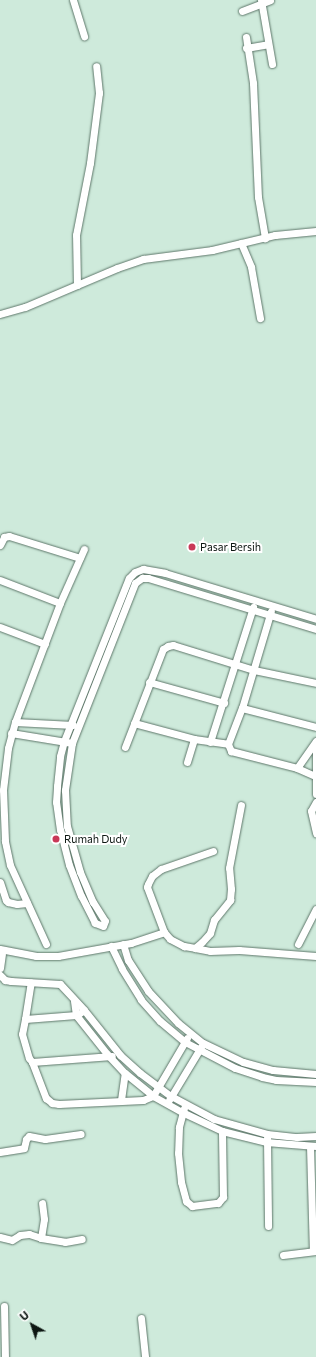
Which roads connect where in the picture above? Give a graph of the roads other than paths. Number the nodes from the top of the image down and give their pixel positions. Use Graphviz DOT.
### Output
graph roads {
  1 [pos="72,0"];
  2 [pos="270,0"];
  3 [pos="261,2"];
  4 [pos="242,11"];
  5 [pos="84,36"];
  6 [pos="246,38"];
  7 [pos="268,44"];
  8 [pos="246,48"];
  9 [pos="272,64"];
  10 [pos="96,66"];
  11 [pos="316,231"];
  12 [pos="265,238"];
  13 [pos="241,243"];
  14 [pos="77,285"];
  15 [pos="0,314"];
  16 [pos="260,318"];
  17 [pos="0,545"];
  18 [pos="84,549"];
  19 [pos="80,558"];
  20 [pos="0,580"];
  21 [pos="255,601"];
  22 [pos="60,603"];
  23 [pos="273,606"];
  24 [pos="253,610"];
  25 [pos="270,615"];
  26 [pos="315,624"];
  27 [pos="0,627"];
  28 [pos="45,644"];
  29 [pos="235,665"];
  30 [pos="254,670"];
  31 [pos="149,682"];
  32 [pos="316,683"];
  33 [pos="224,703"];
  34 [pos="242,708"];
  35 [pos="15,722"];
  36 [pos="134,723"];
  37 [pos="70,725"];
  38 [pos="77,726"];
  39 [pos="316,727"];
  40 [pos="12,733"];
  41 [pos="316,737"];
  42 [pos="194,739"];
  43 [pos="64,741"];
  44 [pos="316,741"];
  45 [pos="210,742"];
  46 [pos="72,743"];
  47 [pos="228,744"];
  48 [pos="316,745"];
  49 [pos="125,747"];
  50 [pos="187,762"];
  51 [pos="3,767"];
  52 [pos="296,768"];
  53 [pos="315,776"];
  54 [pos="316,794"];
  55 [pos="316,802"];
  56 [pos="241,805"];
  57 [pos="316,833"];
  58 [pos="213,851"];
  59 [pos="0,882"];
  60 [pos="28,903"];
  61 [pos="316,909"];
  62 [pos="164,932"];
  63 [pos="46,944"];
  64 [pos="298,944"];
  65 [pos="111,946"];
  66 [pos="123,947"];
  67 [pos="195,948"];
  68 [pos="1,951"];
  69 [pos="115,954"];
  70 [pos="316,956"];
  71 [pos="0,968"];
  72 [pos="0,975"];
  73 [pos="31,982"];
  74 [pos="74,1001"];
  75 [pos="84,1010"];
  76 [pos="76,1015"];
  77 [pos="25,1019"];
  78 [pos="190,1034"];
  79 [pos="185,1042"];
  80 [pos="203,1043"];
  81 [pos="199,1050"];
  82 [pos="120,1055"];
  83 [pos="109,1056"];
  84 [pos="32,1062"];
  85 [pos="125,1073"];
  86 [pos="316,1074"];
  87 [pos="316,1082"];
  88 [pos="158,1087"];
  89 [pos="153,1096"];
  90 [pos="171,1096"];
  91 [pos="121,1100"];
  92 [pos="167,1104"];
  93 [pos="185,1104"];
  94 [pos="182,1112"];
  95 [pos="222,1131"];
  96 [pos="81,1134"];
  97 [pos="267,1134"];
  98 [pos="316,1136"];
  99 [pos="266,1142"];
  100 [pos="313,1146"];
  101 [pos="0,1152"];
  102 [pos="42,1203"];
  103 [pos="268,1226"];
  104 [pos="0,1237"];
  105 [pos="41,1238"];
  106 [pos="82,1239"];
  107 [pos="315,1251"];
  108 [pos="283,1255"];
  109 [pos="4,1306"];
  110 [pos="141,1318"];
  111 [pos="5,1357"];
  112 [pos="145,1357"];
  1 -- 5 [label="street"];
  2 -- 3 [label="street"];
  3 -- 4 [label="street"];
  3 -- 7 [label="street"];
  6 -- 8 [label="street"];
  7 -- 8 [label="street"];
  7 -- 9 [label="street"];
  8 -- 12 [label="street"];
  10 -- 14 [label="street"];
  11 -- 12 [label="street"];
  12 -- 13 [label="street"];
  13 -- 14 [label="street"];
  13 -- 16 [label="street"];
  14 -- 15 [label="street"];
  17 -- 19 [label="street"];
  18 -- 19 [label="street"];
  19 -- 22 [label="street"];
  20 -- 22 [label="street"];
  21 -- 23 [label="street"];
  21 -- 24 [label="street"];
  21 -- 37 [label="street"];
  22 -- 28 [label="street"];
  23 -- 25 [label="street"];
  23 -- 26 [label="street"];
  24 -- 25 [label="street"];
  24 -- 29 [label="street"];
  24 -- 38 [label="street"];
  25 -- 26 [label="street"];
  25 -- 30 [label="street"];
  27 -- 28 [label="street"];
  28 -- 35 [label="street"];
  29 -- 30 [label="street"];
  29 -- 31 [label="street"];
  29 -- 33 [label="street"];
  30 -- 32 [label="street"];
  30 -- 34 [label="street"];
  31 -- 33 [label="street"];
  31 -- 36 [label="street"];
  33 -- 45 [label="street"];
  34 -- 39 [label="street"];
  34 -- 47 [label="street"];
  35 -- 37 [label="street"];
  35 -- 40 [label="street"];
  36 -- 42 [label="street"];
  36 -- 49 [label="street"];
  37 -- 38 [label="street"];
  37 -- 43 [label="street"];
  38 -- 46 [label="street"];
  39 -- 41 [label="street"];
  40 -- 43 [label="street"];
  40 -- 51 [label="street"];
  42 -- 45 [label="street"];
  42 -- 50 [label="street"];
  43 -- 46 [label="street"];
  43 -- 46 [label="street"];
  44 -- 52 [label="street"];
  45 -- 47 [label="street"];
  47 -- 52 [label="street"];
  48 -- 53 [label="street"];
  51 -- 60 [label="street"];
  52 -- 53 [label="street"];
  53 -- 54 [label="street"];
  55 -- 57 [label="street"];
  56 -- 67 [label="street"];
  58 -- 62 [label="street"];
  59 -- 60 [label="street"];
  60 -- 63 [label="street"];
  61 -- 64 [label="street"];
  62 -- 66 [label="street"];
  62 -- 67 [label="street"];
  65 -- 66 [label="street"];
  65 -- 68 [label="street"];
  65 -- 69 [label="street"];
  66 -- 69 [label="street"];
  66 -- 78 [label="street"];
  67 -- 70 [label="street"];
  68 -- 71 [label="street"];
  69 -- 79 [label="street"];
  72 -- 73 [label="street"];
  73 -- 74 [label="street"];
  73 -- 77 [label="street"];
  74 -- 75 [label="street"];
  74 -- 76 [label="street"];
  75 -- 76 [label="street"];
  75 -- 82 [label="street"];
  76 -- 77 [label="street"];
  76 -- 83 [label="street"];
  77 -- 84 [label="street"];
  78 -- 79 [label="street"];
  78 -- 80 [label="street"];
  79 -- 81 [label="street"];
  79 -- 88 [label="street"];
  80 -- 81 [label="street"];
  80 -- 86 [label="street"];
  81 -- 87 [label="street"];
  81 -- 90 [label="street"];
  82 -- 83 [label="street"];
  82 -- 88 [label="street"];
  83 -- 84 [label="street"];
  83 -- 85 [label="street"];
  84 -- 91 [label="street"];
  85 -- 89 [label="street"];
  85 -- 91 [label="street"];
  88 -- 89 [label="street"];
  88 -- 90 [label="street"];
  89 -- 91 [label="street"];
  89 -- 92 [label="street"];
  90 -- 92 [label="street"];
  90 -- 93 [label="street"];
  92 -- 94 [label="street"];
  93 -- 94 [label="street"];
  93 -- 97 [label="street"];
  94 -- 95 [label="street"];
  94 -- 95 [label="street"];
  95 -- 99 [label="street"];
  96 -- 101 [label="street"];
  97 -- 98 [label="street"];
  97 -- 99 [label="street"];
  99 -- 100 [label="street"];
  99 -- 103 [label="street"];
  100 -- 107 [label="street"];
  102 -- 105 [label="street"];
  104 -- 105 [label="street"];
  105 -- 106 [label="street"];
  107 -- 108 [label="street"];
  109 -- 111 [label="street"];
  110 -- 112 [label="street"];
}
